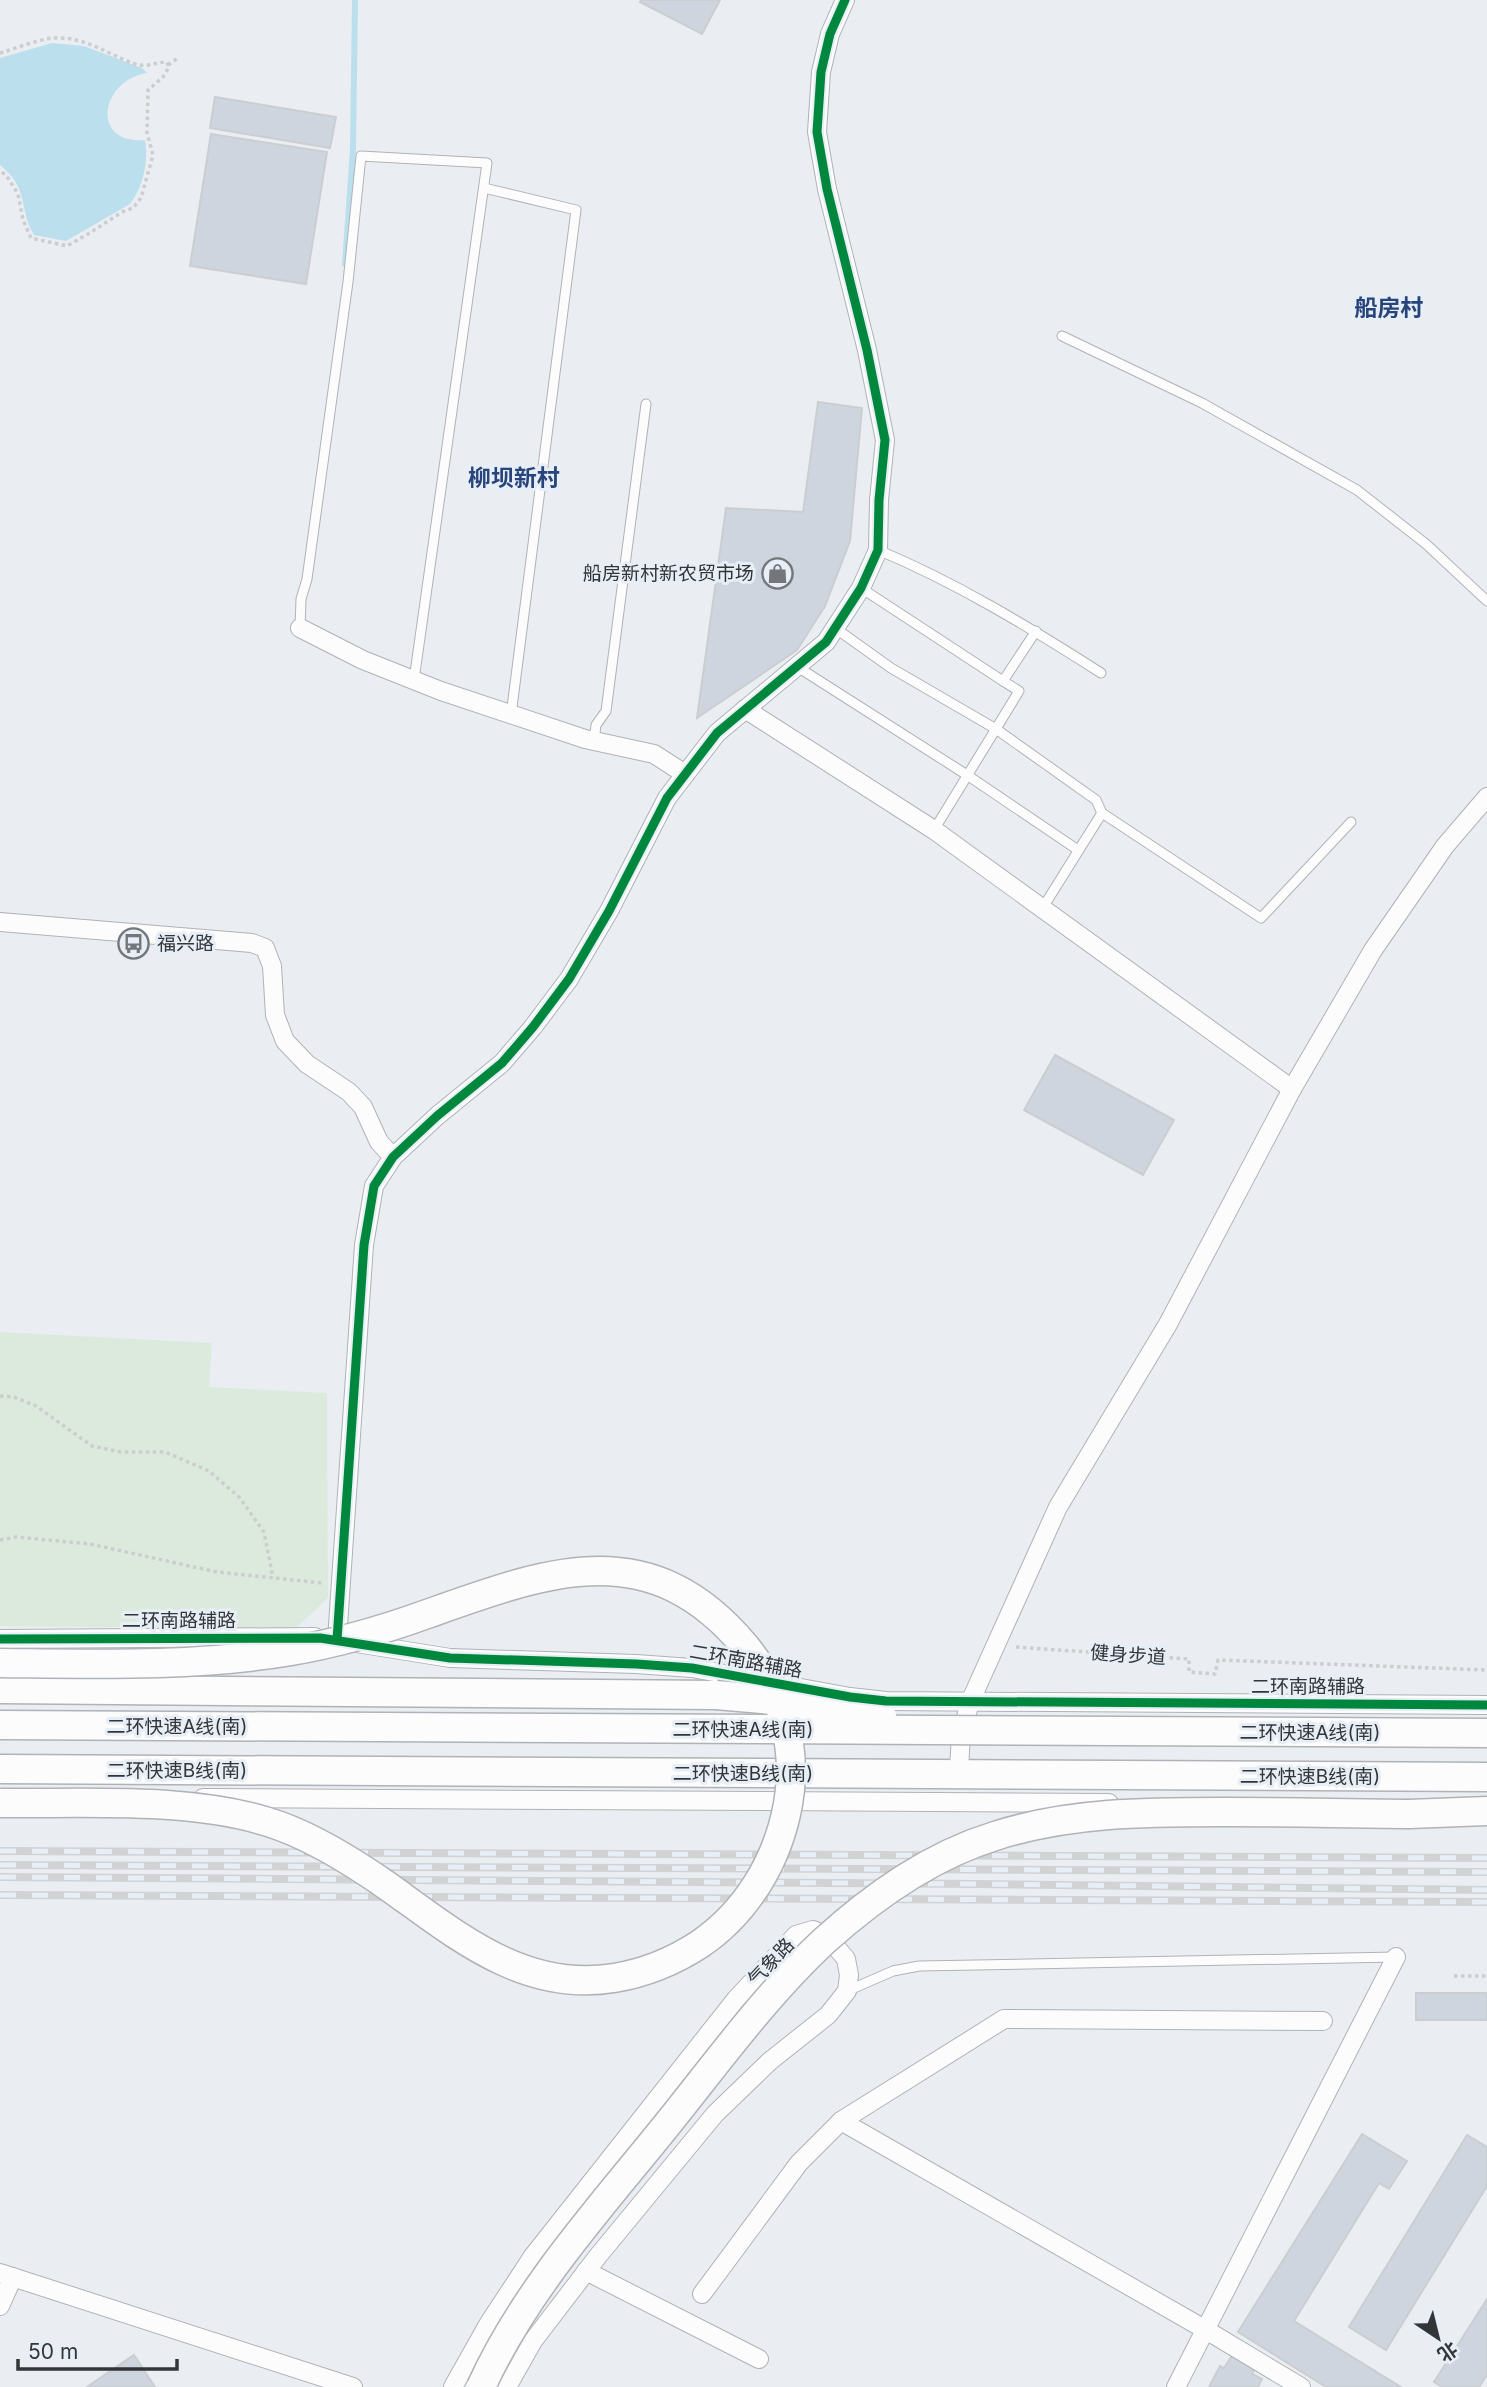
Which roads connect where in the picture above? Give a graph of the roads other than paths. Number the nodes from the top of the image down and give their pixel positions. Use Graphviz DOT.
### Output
graph roads {
  1 [pos="845,0"];
  2 [pos="484,188"];
  3 [pos="1062,336"];
  4 [pos="646,404"];
  5 [pos="878,550"];
  6 [pos="861,589"];
  7 [pos="1487,601"];
  8 [pos="300,628"];
  9 [pos="835,628"];
  10 [pos="1036,631"];
  11 [pos="796,666"];
  12 [pos="1101,673"];
  13 [pos="414,680"];
  14 [pos="1003,681"];
  15 [pos="745,709"];
  16 [pos="511,715"];
  17 [pos="996,729"];
  18 [pos="594,741"];
  19 [pos="685,774"];
  20 [pos="967,775"];
  21 [pos="1487,797"];
  22 [pos="1102,813"];
  23 [pos="1351,822"];
  24 [pos="934,830"];
  25 [pos="1079,850"];
  26 [pos="1042,909"];
  27 [pos="0,922"];
  28 [pos="1292,1089"];
  29 [pos="393,1157"];
  30 [pos="0,1639"];
  31 [pos="337,1640"];
  32 [pos="0,1663"];
  33 [pos="0,1689"];
  34 [pos="970,1702"];
  35 [pos="1487,1705"];
  36 [pos="0,1725"];
  37 [pos="985,1730"];
  38 [pos="1487,1733"];
  39 [pos="959,1768"];
  40 [pos="0,1769"];
  41 [pos="1487,1777"];
  42 [pos="0,1796"];
  43 [pos="0,1803"];
  44 [pos="1487,1805"];
  45 [pos="1487,1811"];
  46 [pos="1396,1957"];
  47 [pos="847,1991"];
  48 [pos="1323,2021"];
  49 [pos="841,2121"];
  50 [pos="586,2271"];
  51 [pos="7,2275"];
  52 [pos="702,2294"];
  53 [pos="0,2306"];
  54 [pos="1206,2330"];
  55 [pos="759,2359"];
  56 [pos="353,2387"];
  57 [pos="453,2387"];
  58 [pos="481,2387"];
  59 [pos="508,2387"];
  60 [pos="1176,2387"];
  61 [pos="1301,2387"];
  1 -- 5 [label="street"];
  2 -- 8 [label="lane"];
  2 -- 13 [label="lane"];
  2 -- 16 [label="lane"];
  3 -- 7 [label="lane"];
  4 -- 18 [label="lane"];
  5 -- 6 [label="street"];
  5 -- 10 [label="lane"];
  6 -- 9 [label="street"];
  6 -- 14 [label="lane"];
  8 -- 13 [label="street"];
  9 -- 11 [label="street"];
  9 -- 17 [label="lane"];
  10 -- 12 [label="lane"];
  10 -- 14 [label="lane"];
  11 -- 15 [label="street"];
  11 -- 20 [label="lane"];
  13 -- 16 [label="street"];
  14 -- 17 [label="lane"];
  15 -- 19 [label="street"];
  15 -- 24 [label="street"];
  16 -- 18 [label="street"];
  17 -- 20 [label="lane"];
  17 -- 22 [label="lane"];
  18 -- 19 [label="street"];
  19 -- 29 [label="street"];
  20 -- 24 [label="lane"];
  20 -- 25 [label="lane"];
  21 -- 28 [label="street"];
  22 -- 23 [label="lane"];
  22 -- 25 [label="lane"];
  24 -- 26 [label="street"];
  25 -- 26 [label="lane"];
  26 -- 28 [label="street"];
  27 -- 29 [label="street"];
  28 -- 34 [label="street"];
  29 -- 31 [label="street"];
  30 -- 31 [label="street, 二环南路辅路"];
  31 -- 34 [label="street, 二环南路辅路"];
  32 -- 43 [label="highway, bridge"];
  33 -- 37 [label="highway, bridge"];
  34 -- 35 [label="street, 二环南路辅路"];
  34 -- 39 [label="street"];
  36 -- 37 [label="highway, 二环快速A线(南), bridge"];
  37 -- 38 [label="highway, 二环快速A线(南), bridge"];
  40 -- 41 [label="highway, 二环快速B线(南)"];
  42 -- 44 [label="street"];
  45 -- 58 [label="highway, bridge"];
  46 -- 47 [label="lane"];
  46 -- 54 [label="street"];
  47 -- 50 [label="street"];
  47 -- 57 [label="street, 气象路"];
  48 -- 49 [label="street"];
  49 -- 52 [label="street"];
  49 -- 54 [label="street"];
  50 -- 55 [label="street"];
  50 -- 59 [label="street"];
  51 -- 53 [label="street"];
  51 -- 56 [label="street"];
  54 -- 60 [label="street"];
  54 -- 61 [label="street"];
}
